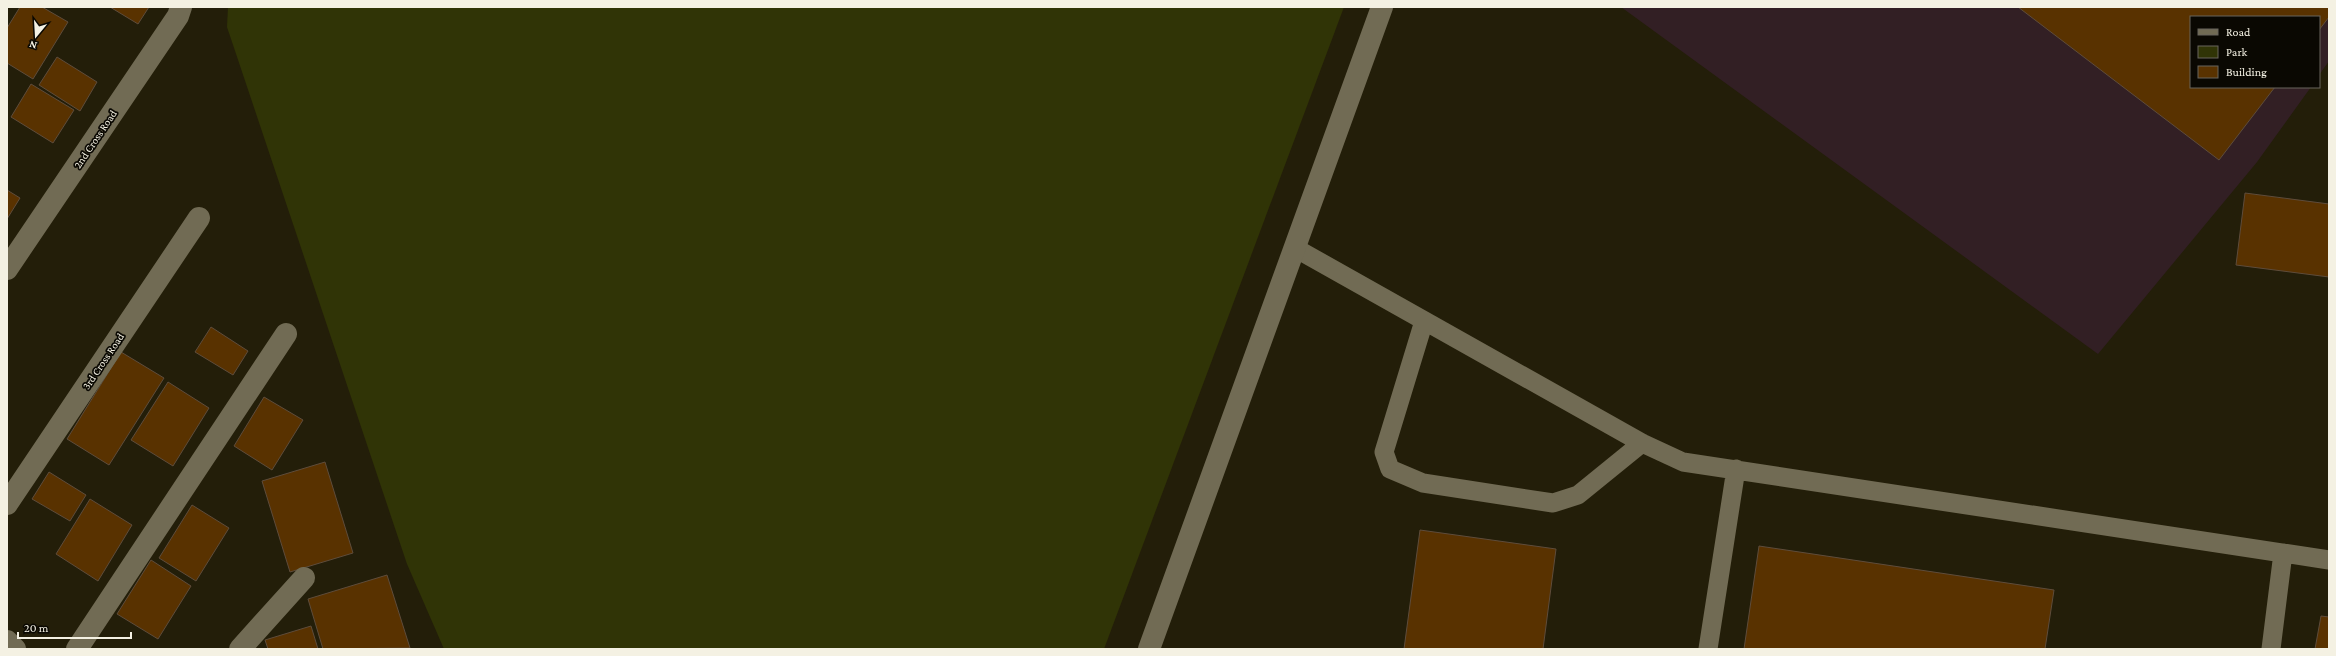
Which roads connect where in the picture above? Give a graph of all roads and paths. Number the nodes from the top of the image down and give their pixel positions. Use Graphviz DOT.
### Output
graph roads {
  1 [pos="181,7"];
  2 [pos="1382,7"];
  3 [pos="199,218"];
  4 [pos="1295,248"];
  5 [pos="7,269"];
  6 [pos="1424,321"];
  7 [pos="286,334"];
  8 [pos="1642,443"];
  9 [pos="1736,469"];
  10 [pos="7,504"];
  11 [pos="2283,553"];
  12 [pos="2329,560"];
  13 [pos="304,578"];
  14 [pos="7,641"];
  15 [pos="15,649"];
  16 [pos="77,649"];
  17 [pos="240,649"];
  18 [pos="1150,649"];
  19 [pos="1708,649"];
  20 [pos="2271,649"];
  1 -- 5 [label="street, 2nd Cross Road"];
  2 -- 4 [label="street"];
  3 -- 10 [label="street, 3rd Cross Road"];
  4 -- 6 [label="lane"];
  4 -- 18 [label="street"];
  6 -- 8 [label="lane"];
  6 -- 8 [label="lane"];
  7 -- 16 [label="street"];
  8 -- 9 [label="lane"];
  9 -- 11 [label="lane"];
  9 -- 19 [label="lane"];
  11 -- 12 [label="lane"];
  11 -- 20 [label="lane"];
  13 -- 17 [label="street"];
  14 -- 15 [label="street"];
}
